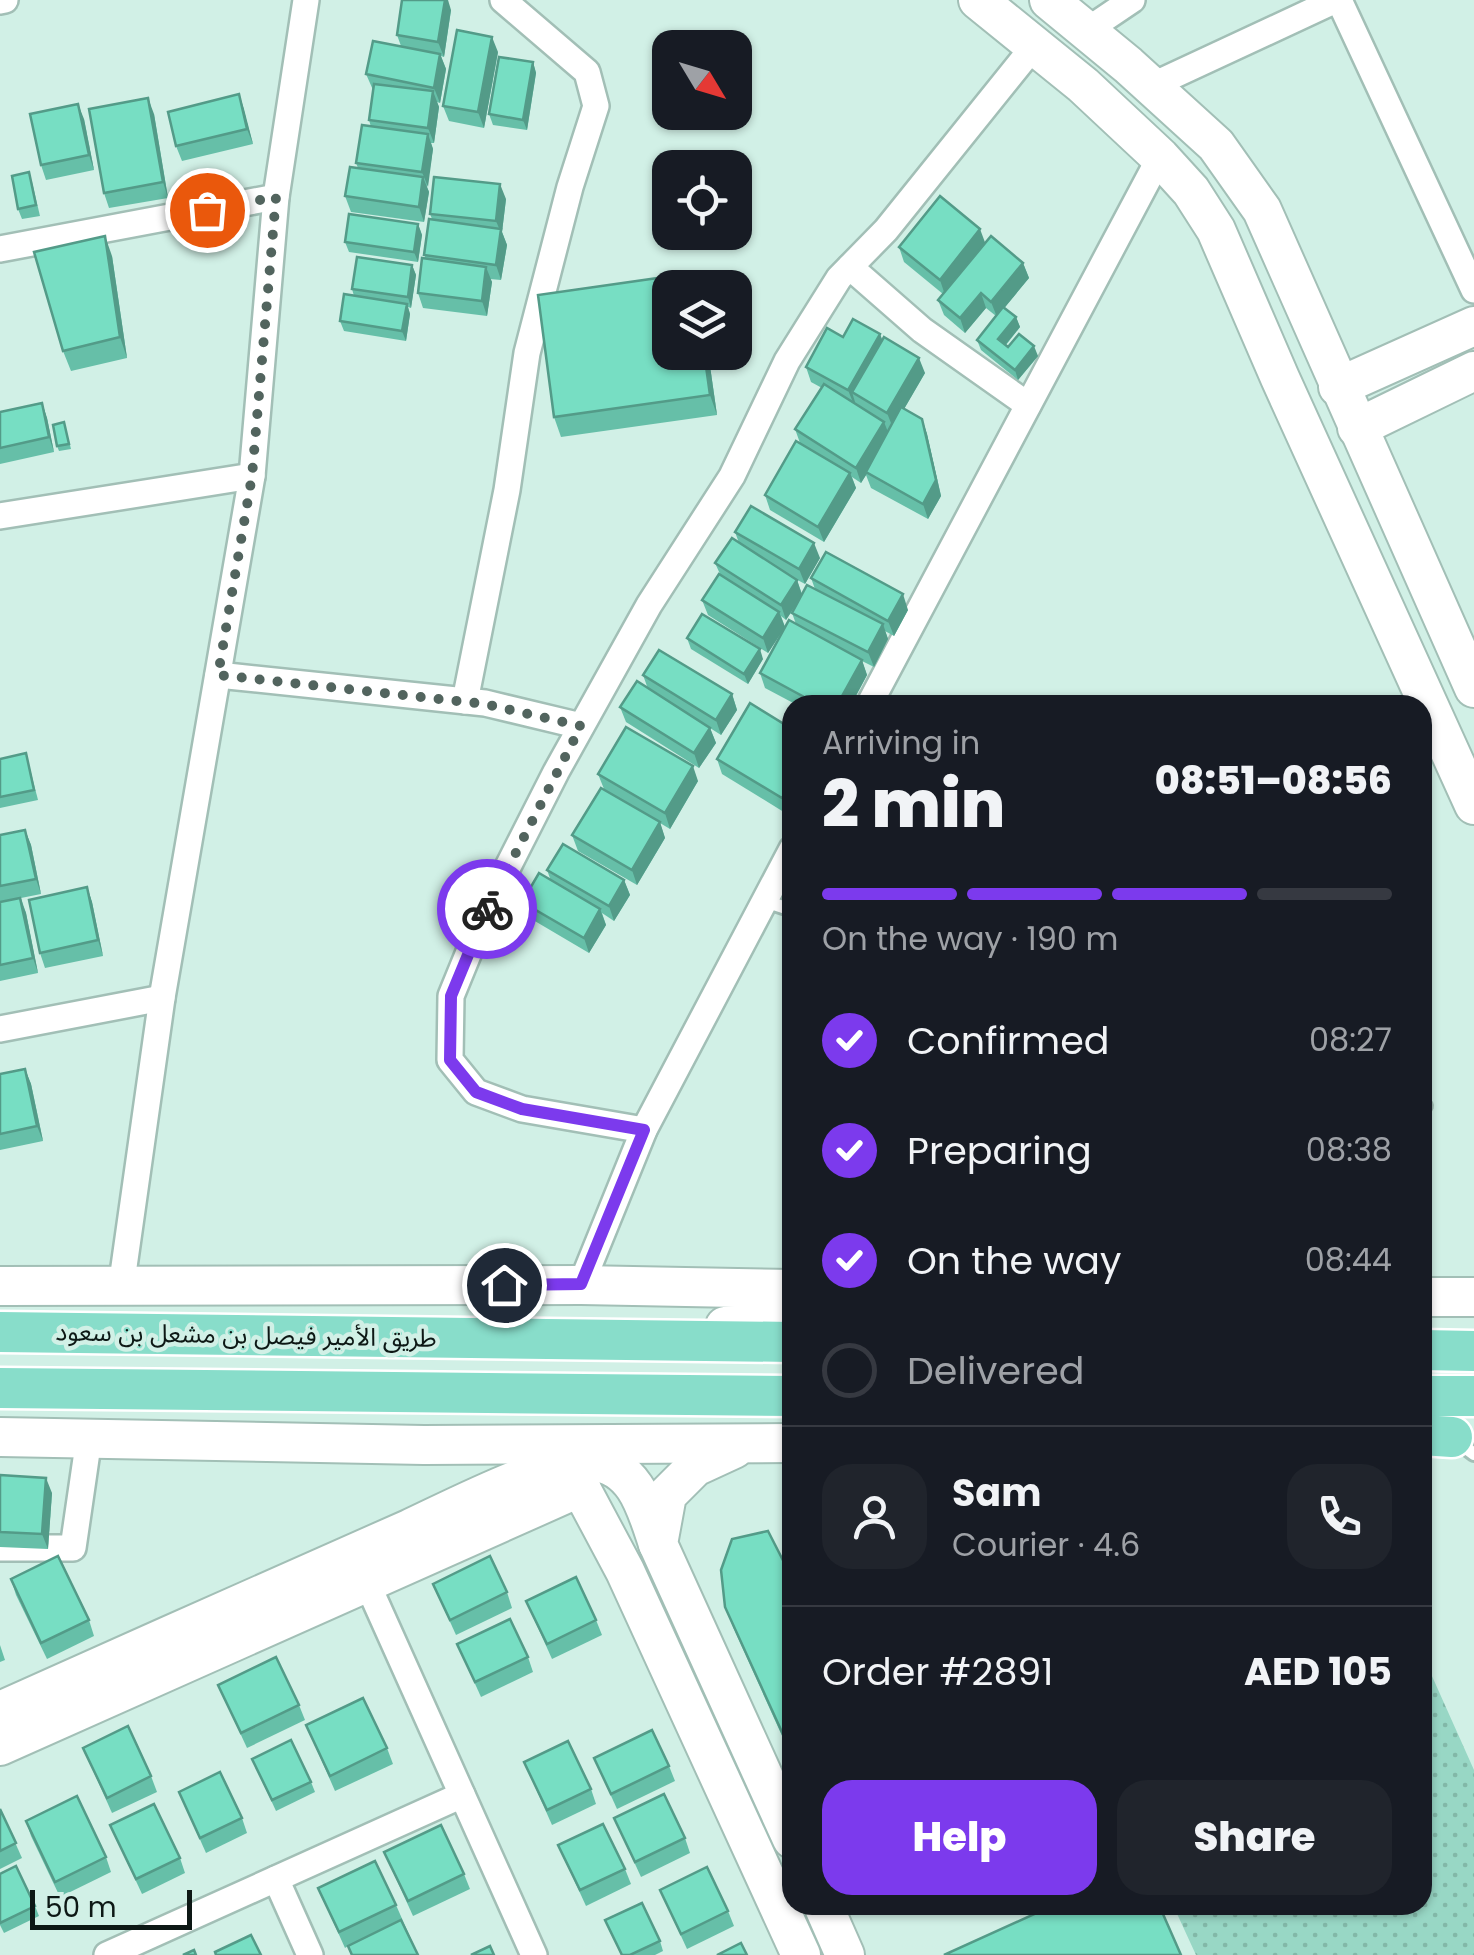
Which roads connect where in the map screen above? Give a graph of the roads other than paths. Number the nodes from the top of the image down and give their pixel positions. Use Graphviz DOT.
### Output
graph roads {
  1 [pos="306,0"];
  2 [pos="503,0"];
  3 [pos="978,0"];
  4 [pos="1049,0"];
  5 [pos="1132,0"];
  6 [pos="1337,0"];
  7 [pos="1086,31"];
  8 [pos="1034,46"];
  9 [pos="1150,86"];
  10 [pos="1160,157"];
  11 [pos="276,197"];
  12 [pos="0,250"];
  13 [pos="850,267"];
  14 [pos="1474,290"];
  15 [pos="1474,326"];
  16 [pos="1474,371"];
  17 [pos="1338,387"];
  18 [pos="1028,405"];
  19 [pos="1357,428"];
  20 [pos="252,476"];
  21 [pos="0,516"];
  22 [pos="218,675"];
  23 [pos="1474,688"];
  24 [pos="874,695"];
  25 [pos="1424,695"];
  26 [pos="465,701"];
  27 [pos="1432,713"];
  28 [pos="581,726"];
  29 [pos="1474,805"];
  30 [pos="782,869"];
  31 [pos="765,900"];
  32 [pos="782,906"];
  33 [pos="162,998"];
  34 [pos="0,1029"];
  35 [pos="644,1130"];
  36 [pos="581,1284"];
  37 [pos="0,1286"];
  38 [pos="120,1288"];
  39 [pos="782,1289"];
  40 [pos="1432,1297"];
  41 [pos="1474,1297"];
  42 [pos="0,1320"];
  43 [pos="782,1322"];
  44 [pos="0,1332"];
  45 [pos="144,1332"];
  46 [pos="576,1339"];
  47 [pos="782,1342"];
  48 [pos="1432,1350"];
  49 [pos="1474,1351"];
  50 [pos="0,1388"];
  51 [pos="585,1395"];
  52 [pos="782,1396"];
  53 [pos="1432,1396"];
  54 [pos="1474,1396"];
  55 [pos="782,1414"];
  56 [pos="0,1437"];
  57 [pos="89,1438"];
  58 [pos="782,1443"];
  59 [pos="746,1444"];
  60 [pos="424,1445"];
  61 [pos="569,1465"];
  62 [pos="447,1512"];
  63 [pos="658,1544"];
  64 [pos="0,1548"];
  65 [pos="367,1583"];
  66 [pos="0,1711"];
  67 [pos="0,1746"];
  68 [pos="462,1795"];
  69 [pos="782,1817"];
  70 [pos="276,1879"];
  71 [pos="827,1915"];
  72 [pos="108,1955"];
  73 [pos="310,1955"];
  74 [pos="534,1955"];
  75 [pos="800,1955"];
  76 [pos="846,1955"];
  1 -- 11 [label="street"];
  2 -- 26 [label="street"];
  3 -- 8 [label="street"];
  4 -- 7 [label="street"];
  5 -- 7 [label="street"];
  6 -- 9 [label="street"];
  6 -- 14 [label="street"];
  7 -- 9 [label="street"];
  8 -- 10 [label="street"];
  8 -- 13 [label="street"];
  9 -- 17 [label="street"];
  10 -- 18 [label="street"];
  10 -- 25 [label="street"];
  11 -- 12 [label="street"];
  11 -- 20 [label="street"];
  13 -- 18 [label="street"];
  13 -- 28 [label="street"];
  15 -- 17 [label="street"];
  16 -- 19 [label="street"];
  17 -- 19 [label="street"];
  18 -- 24 [label="street"];
  19 -- 23 [label="street"];
  20 -- 21 [label="street"];
  20 -- 22 [label="street"];
  22 -- 26 [label="street"];
  22 -- 33 [label="street"];
  26 -- 28 [label="street"];
  27 -- 29 [label="street"];
  28 -- 35 [label="street"];
  30 -- 31 [label="street"];
  31 -- 32 [label="lane"];
  31 -- 35 [label="street"];
  33 -- 34 [label="street"];
  33 -- 38 [label="street"];
  35 -- 36 [label="street"];
  36 -- 38 [label="street, طريق الأمير فيصل بن مشعل بن سعود"];
  36 -- 39 [label="street, طريق الأمير فيصل بن مشعل بن سعود"];
  37 -- 38 [label="street, طريق الأمير فيصل بن مشعل بن سعود"];
  40 -- 41 [label="street"];
  42 -- 45 [label="main road"];
  43 -- 46 [label="street"];
  44 -- 45 [label="main road, طريق الأمير فيصل بن مشعل بن سعود"];
  45 -- 46 [label="main road, طريق الأمير فيصل بن مشعل بن سعود"];
  46 -- 47 [label="main road, طريق الأمير فيصل بن مشعل بن سعود"];
  48 -- 49 [label="main road"];
  50 -- 51 [label="main road"];
  51 -- 52 [label="main road"];
  51 -- 55 [label="main road"];
  53 -- 54 [label="main road"];
  56 -- 57 [label="street"];
  57 -- 60 [label="street"];
  57 -- 64 [label="street"];
  58 -- 59 [label="street"];
  59 -- 61 [label="street"];
  59 -- 63 [label="street"];
  60 -- 61 [label="street"];
  60 -- 62 [label="street"];
  61 -- 62 [label="street"];
  61 -- 63 [label="street"];
  61 -- 65 [label="street"];
  61 -- 75 [label="street"];
  62 -- 66 [label="street"];
  63 -- 69 [label="street"];
  65 -- 67 [label="street"];
  65 -- 68 [label="street"];
  68 -- 70 [label="street"];
  68 -- 74 [label="street"];
  70 -- 72 [label="street"];
  70 -- 73 [label="street"];
  71 -- 76 [label="street"];
}
